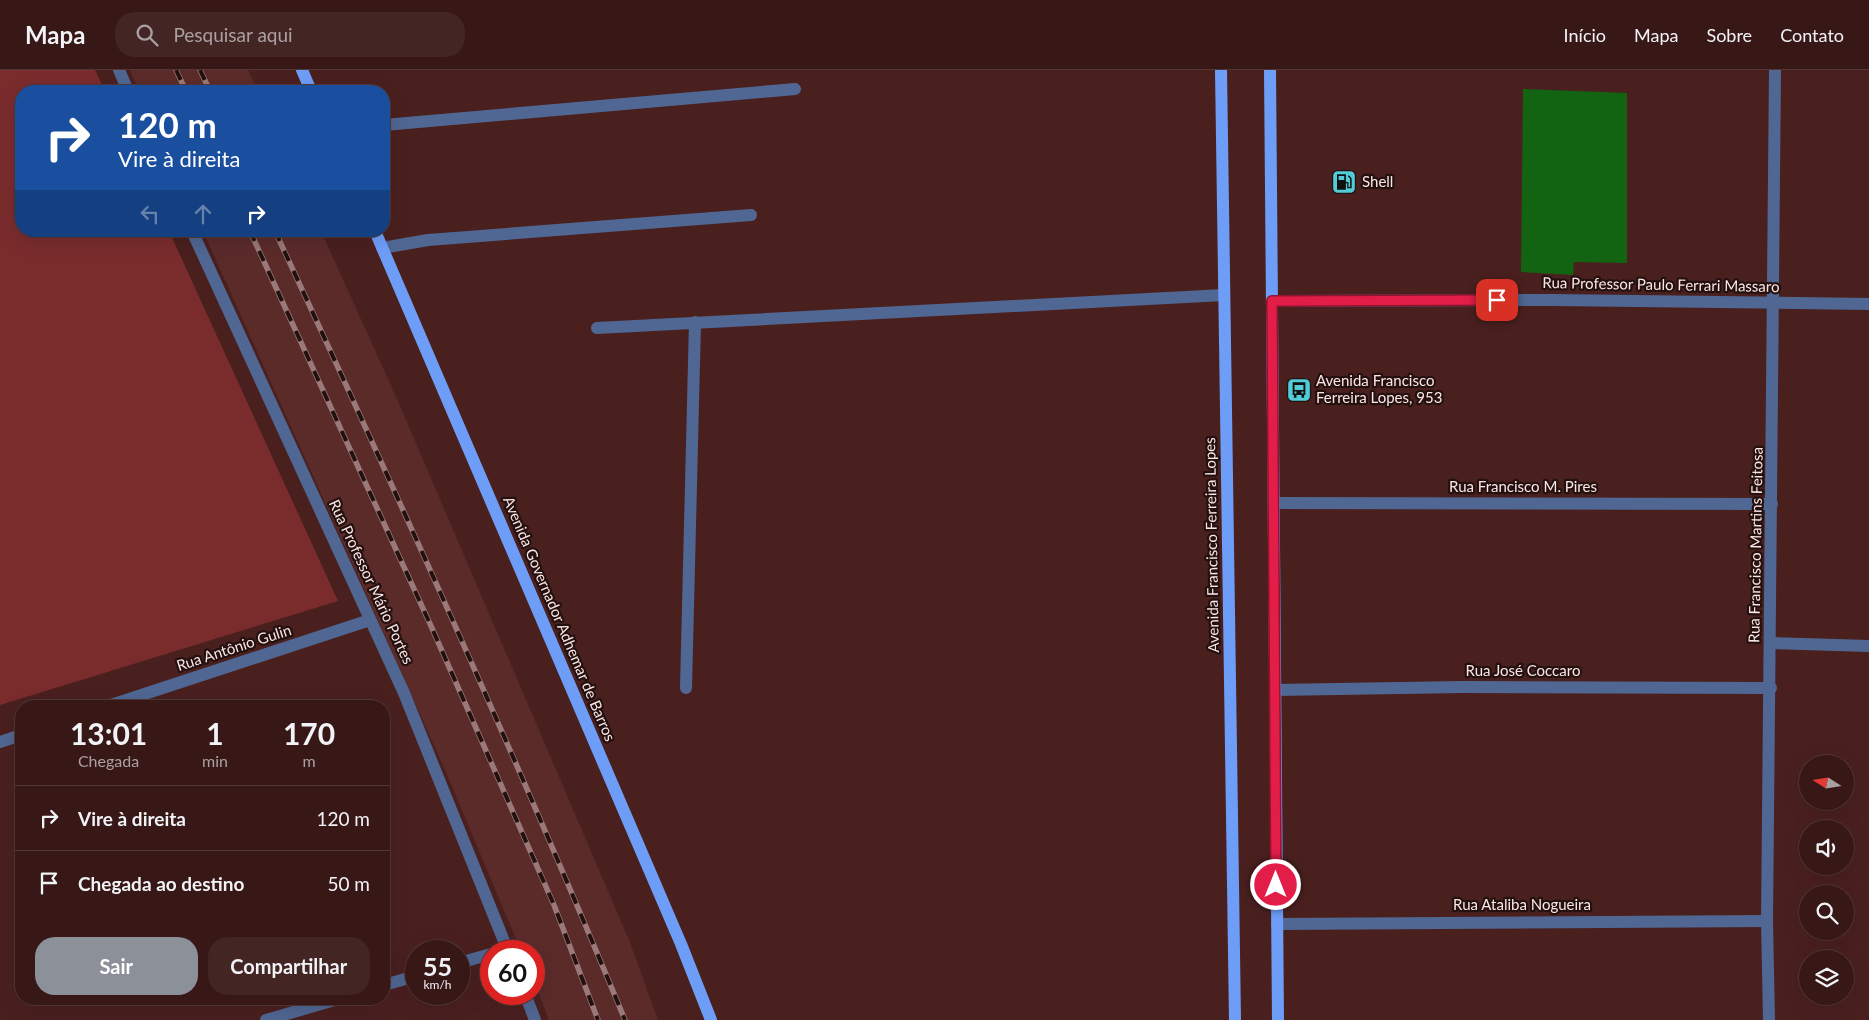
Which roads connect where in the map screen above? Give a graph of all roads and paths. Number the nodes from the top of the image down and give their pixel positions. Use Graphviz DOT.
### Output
graph roads {
  1 [pos="118,70"];
  2 [pos="302,70"];
  3 [pos="1221,70"];
  4 [pos="1270,70"];
  5 [pos="1775,70"];
  6 [pos="125,85"];
  7 [pos="309,85"];
  8 [pos="795,89"];
  9 [pos="390,124"];
  10 [pos="751,215"];
  11 [pos="195,237"];
  12 [pos="377,237"];
  13 [pos="382,248"];
  14 [pos="1224,295"];
  15 [pos="1272,301"];
  16 [pos="1774,303"];
  17 [pos="1869,304"];
  18 [pos="695,322"];
  19 [pos="597,328"];
  20 [pos="1273,503"];
  21 [pos="1772,504"];
  22 [pos="370,620"];
  23 [pos="1771,643"];
  24 [pos="1869,646"];
  25 [pos="686,688"];
  26 [pos="1771,688"];
  27 [pos="1275,690"];
  28 [pos="126,700"];
  29 [pos="15,737"];
  30 [pos="0,742"];
  31 [pos="1767,921"];
  32 [pos="1277,924"];
  33 [pos="501,940"];
  34 [pos="405,979"];
  35 [pos="390,984"];
  36 [pos="317,1005"];
  37 [pos="530,1005"];
  38 [pos="266,1020"];
  39 [pos="536,1020"];
  40 [pos="711,1020"];
  41 [pos="1236,1020"];
  42 [pos="1278,1020"];
  43 [pos="1769,1020"];
  1 -- 6 [label="street"];
  2 -- 7 [label="main road"];
  3 -- 14 [label="main road, Avenida Francisco Ferreira Lopes"];
  4 -- 15 [label="main road"];
  5 -- 16 [label="street, Rua Francisco Martins Feitosa"];
  8 -- 9 [label="street"];
  10 -- 13 [label="street"];
  11 -- 22 [label="street, Rua Professor Mário Portes"];
  12 -- 13 [label="main road, Avenida Governador Adhemar de Barros"];
  13 -- 40 [label="main road, Avenida Governador Adhemar de Barros"];
  14 -- 18 [label="street"];
  14 -- 41 [label="main road, Avenida Francisco Ferreira Lopes"];
  15 -- 16 [label="street, Rua Professor Paulo Ferrari Massaro"];
  15 -- 20 [label="main road"];
  16 -- 17 [label="street, Rua Professor Paulo Ferrari Massaro"];
  16 -- 21 [label="street, Rua Francisco Martins Feitosa"];
  18 -- 19 [label="street"];
  18 -- 25 [label="street"];
  20 -- 21 [label="street, Rua Francisco M. Pires"];
  20 -- 27 [label="main road"];
  21 -- 23 [label="street, Rua Francisco Martins Feitosa"];
  22 -- 28 [label="street, Rua Antônio Gulin"];
  22 -- 33 [label="street, Rua Professor Mário Portes"];
  23 -- 24 [label="street"];
  23 -- 26 [label="street, Rua Francisco Martins Feitosa"];
  26 -- 27 [label="street, Rua José Coccaro"];
  26 -- 31 [label="street, Rua Francisco Martins Feitosa"];
  27 -- 32 [label="main road"];
  29 -- 30 [label="street"];
  31 -- 32 [label="street, Rua Ataliba Nogueira"];
  31 -- 43 [label="street, Rua Francisco Martins Feitosa"];
  32 -- 42 [label="main road"];
  34 -- 35 [label="street"];
  36 -- 38 [label="street"];
  37 -- 39 [label="street"];
}
